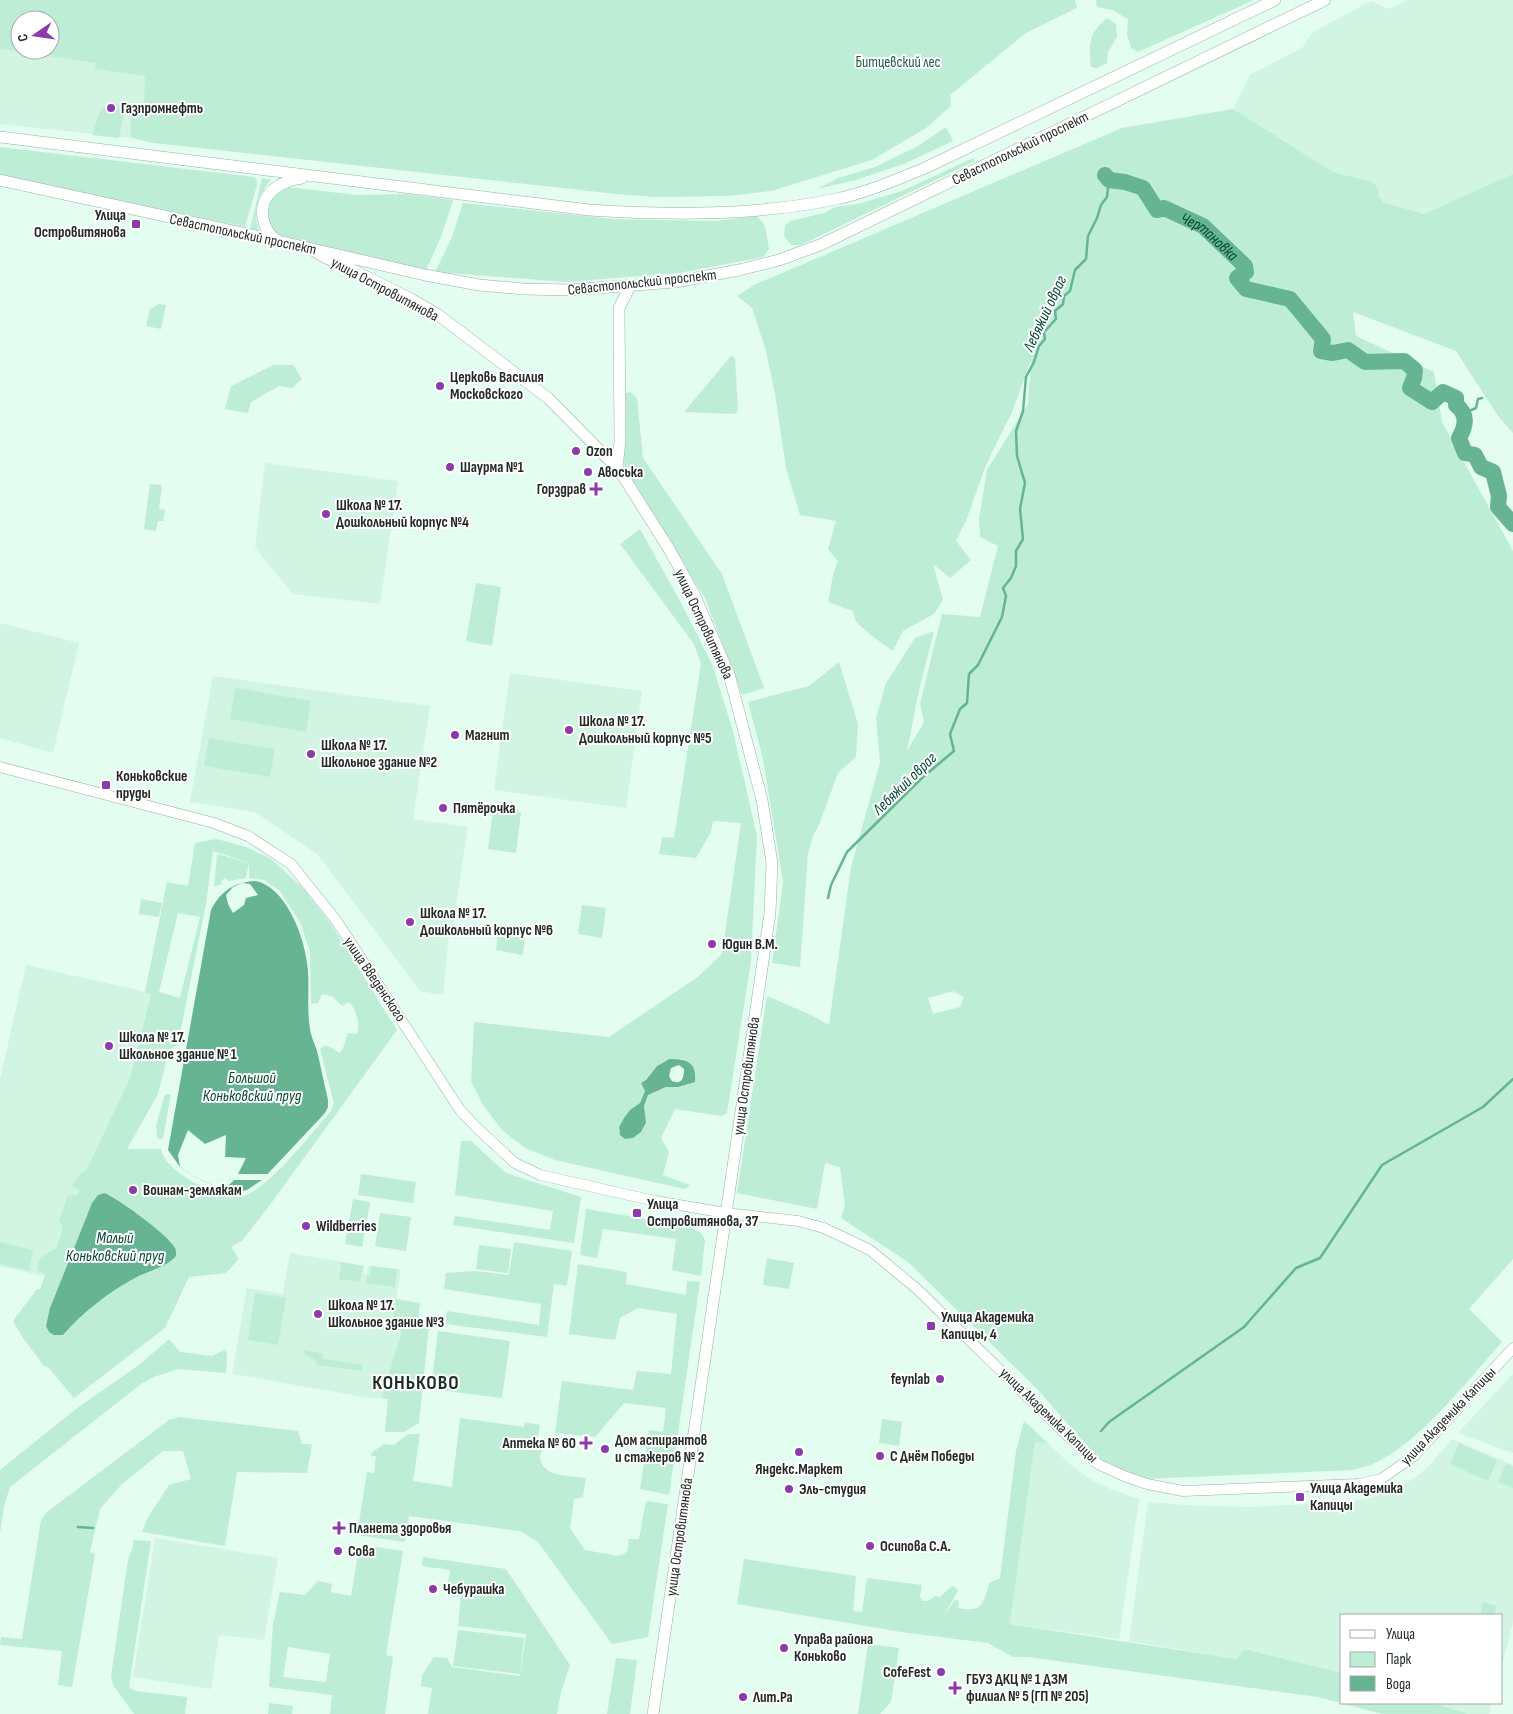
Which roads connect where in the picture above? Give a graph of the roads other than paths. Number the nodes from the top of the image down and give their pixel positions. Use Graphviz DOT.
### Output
graph roads {
  1 [pos="1275,0"];
  2 [pos="1325,0"];
  3 [pos="0,137"];
  4 [pos="309,177"];
  5 [pos="0,180"];
  6 [pos="282,244"];
  7 [pos="311,249"];
  8 [pos="630,286"];
  9 [pos="617,468"];
  10 [pos="0,767"];
  11 [pos="726,1213"];
  12 [pos="1513,1348"];
  13 [pos="653,1714"];
  1 -- 4 [label="main road, Севастопольский проспект"];
  2 -- 8 [label="main road, Севастопольский проспект"];
  3 -- 4 [label="main road, Севастопольский проспект"];
  4 -- 6 [label="main road"];
  5 -- 6 [label="main road, Севастопольский проспект"];
  6 -- 7 [label="main road, Севастопольский проспект"];
  7 -- 8 [label="main road, Севастопольский проспект"];
  7 -- 9 [label="main road, улица Островитянова"];
  8 -- 9 [label="main road"];
  9 -- 11 [label="main road, улица Островитянова"];
  10 -- 11 [label="street, улица Введенского"];
  11 -- 12 [label="street, улица Академика Капицы"];
  11 -- 13 [label="main road, улица Островитянова"];
}
